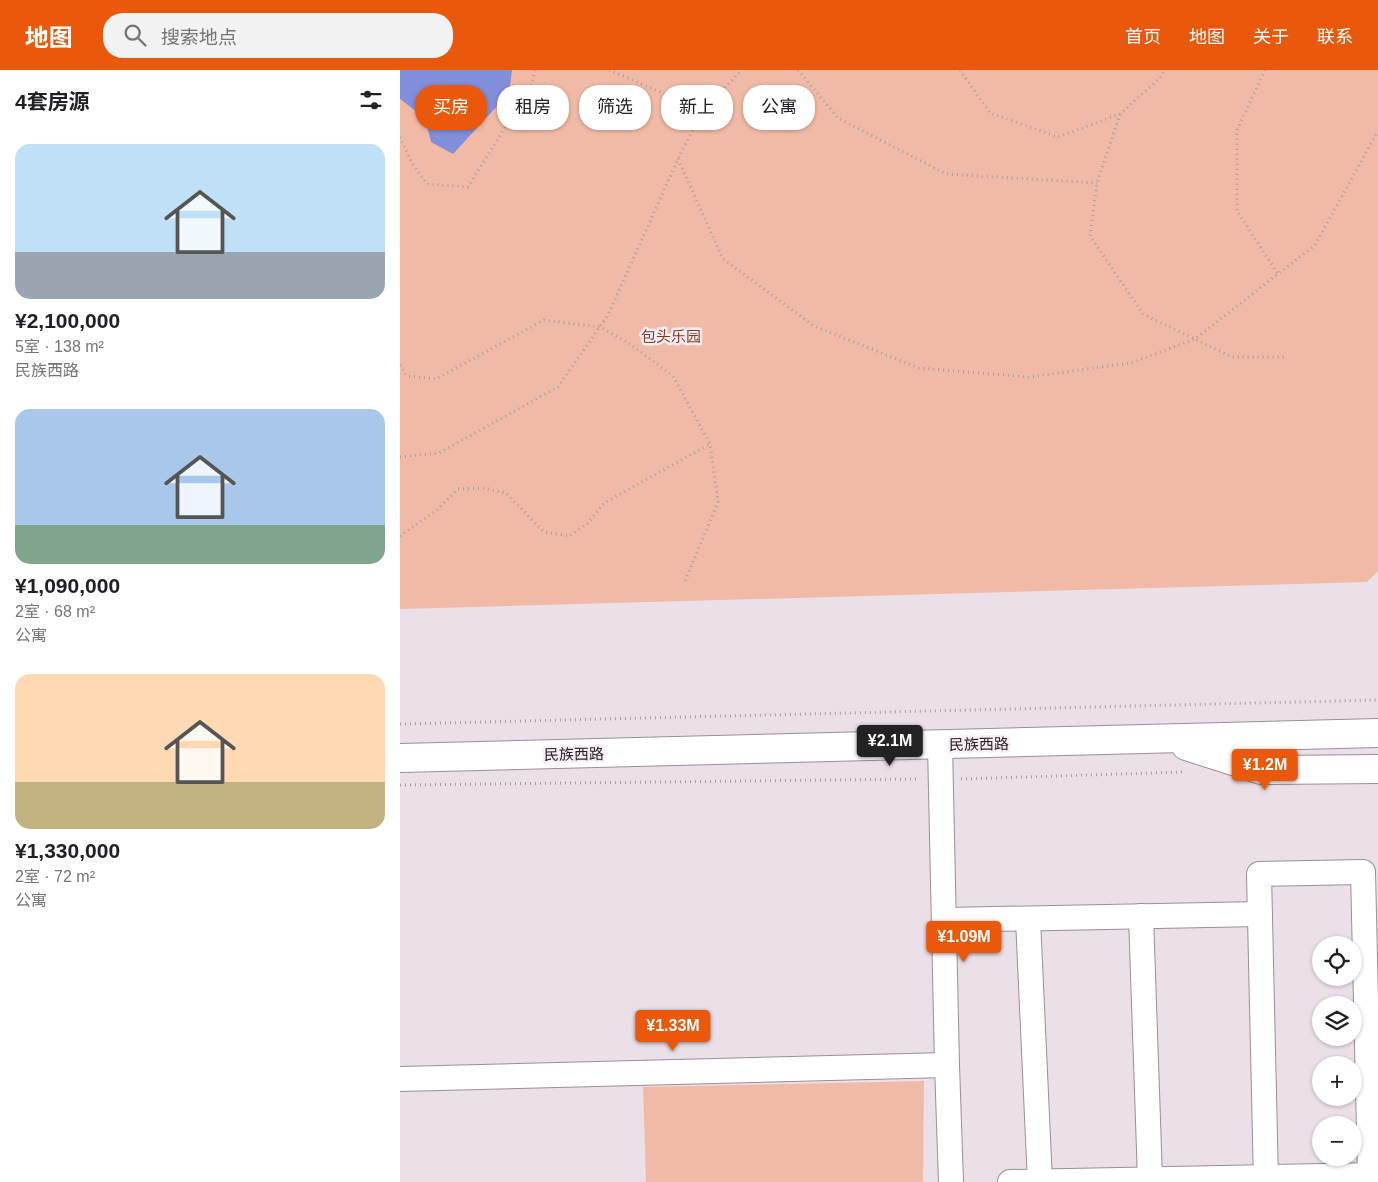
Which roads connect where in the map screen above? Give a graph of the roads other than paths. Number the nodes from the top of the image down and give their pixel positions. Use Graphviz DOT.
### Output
graph roads {
  1 [pos="1378,733"];
  2 [pos="1163,739"];
  3 [pos="940,745"];
  4 [pos="400,758"];
  5 [pos="1378,769"];
  6 [pos="1260,914"];
  7 [pos="1141,916"];
  8 [pos="1028,919"];
  9 [pos="944,920"];
  10 [pos="947,1065"];
  11 [pos="400,1079"];
  12 [pos="1374,1175"];
  13 [pos="1150,1179"];
  14 [pos="1266,1179"];
  15 [pos="1177,1180"];
  16 [pos="951,1182"];
  17 [pos="1010,1182"];
  18 [pos="1040,1182"];
  1 -- 2 [label="main road, 民族西路"];
  2 -- 3 [label="main road, 民族西路"];
  2 -- 5 [label="main road"];
  3 -- 4 [label="main road, 民族西路"];
  3 -- 9 [label="street"];
  6 -- 7 [label="street"];
  6 -- 12 [label="street"];
  6 -- 14 [label="street"];
  7 -- 8 [label="street"];
  7 -- 13 [label="street"];
  8 -- 9 [label="street"];
  8 -- 18 [label="street"];
  9 -- 10 [label="street"];
  10 -- 11 [label="street"];
  10 -- 16 [label="street"];
  12 -- 14 [label="street"];
  13 -- 15 [label="street"];
  13 -- 18 [label="street"];
  14 -- 15 [label="street"];
  17 -- 18 [label="street"];
}
